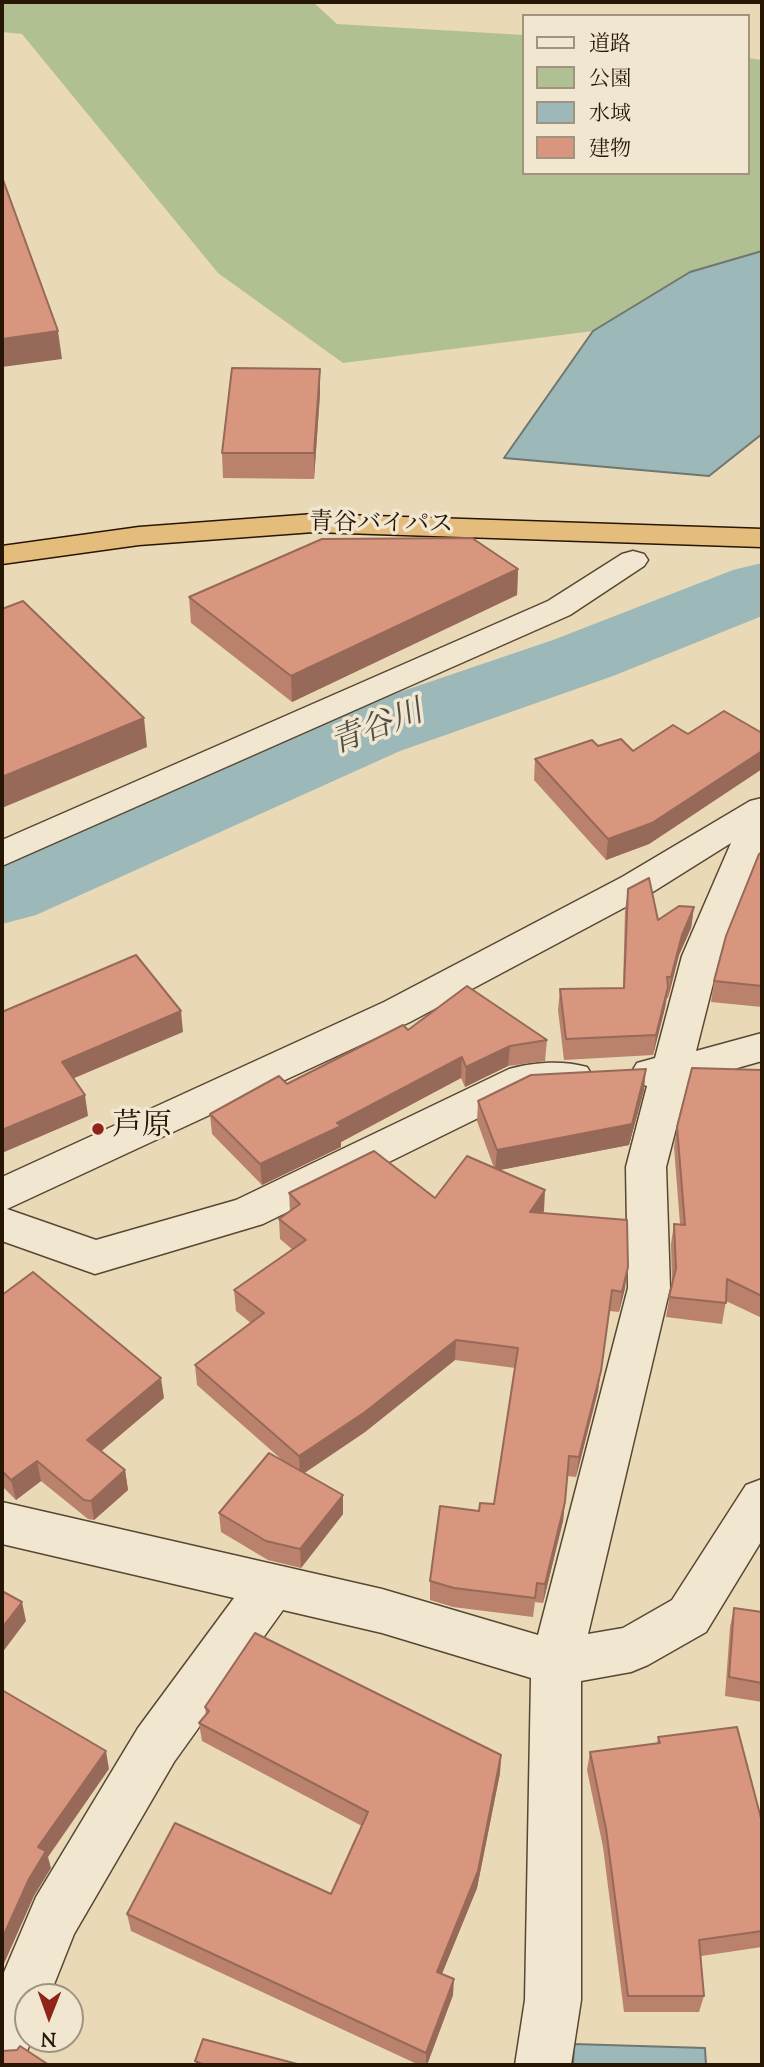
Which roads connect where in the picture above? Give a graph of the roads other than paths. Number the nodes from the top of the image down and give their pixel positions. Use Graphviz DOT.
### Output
graph roads {
  1 [pos="762,538"];
  2 [pos="2,555"];
  3 [pos="633,560"];
  4 [pos="762,810"];
  5 [pos="2,854"];
  6 [pos="762,1047"];
  7 [pos="671,1072"];
  8 [pos="2,1195"];
  9 [pos="2,1224"];
  10 [pos="762,1499"];
  11 [pos="2,1523"];
  12 [pos="273,1584"];
  13 [pos="556,1662"];
  14 [pos="2,2043"];
  15 [pos="543,2065"];
  1 -- 2 [label="highway, 青谷バイパス"];
  3 -- 5 [label="street"];
  4 -- 7 [label="street"];
  4 -- 8 [label="street"];
  6 -- 7 [label="street"];
  7 -- 9 [label="street"];
  7 -- 13 [label="street"];
  10 -- 13 [label="street"];
  11 -- 12 [label="street"];
  12 -- 13 [label="street"];
  12 -- 14 [label="street"];
  13 -- 15 [label="street"];
}
